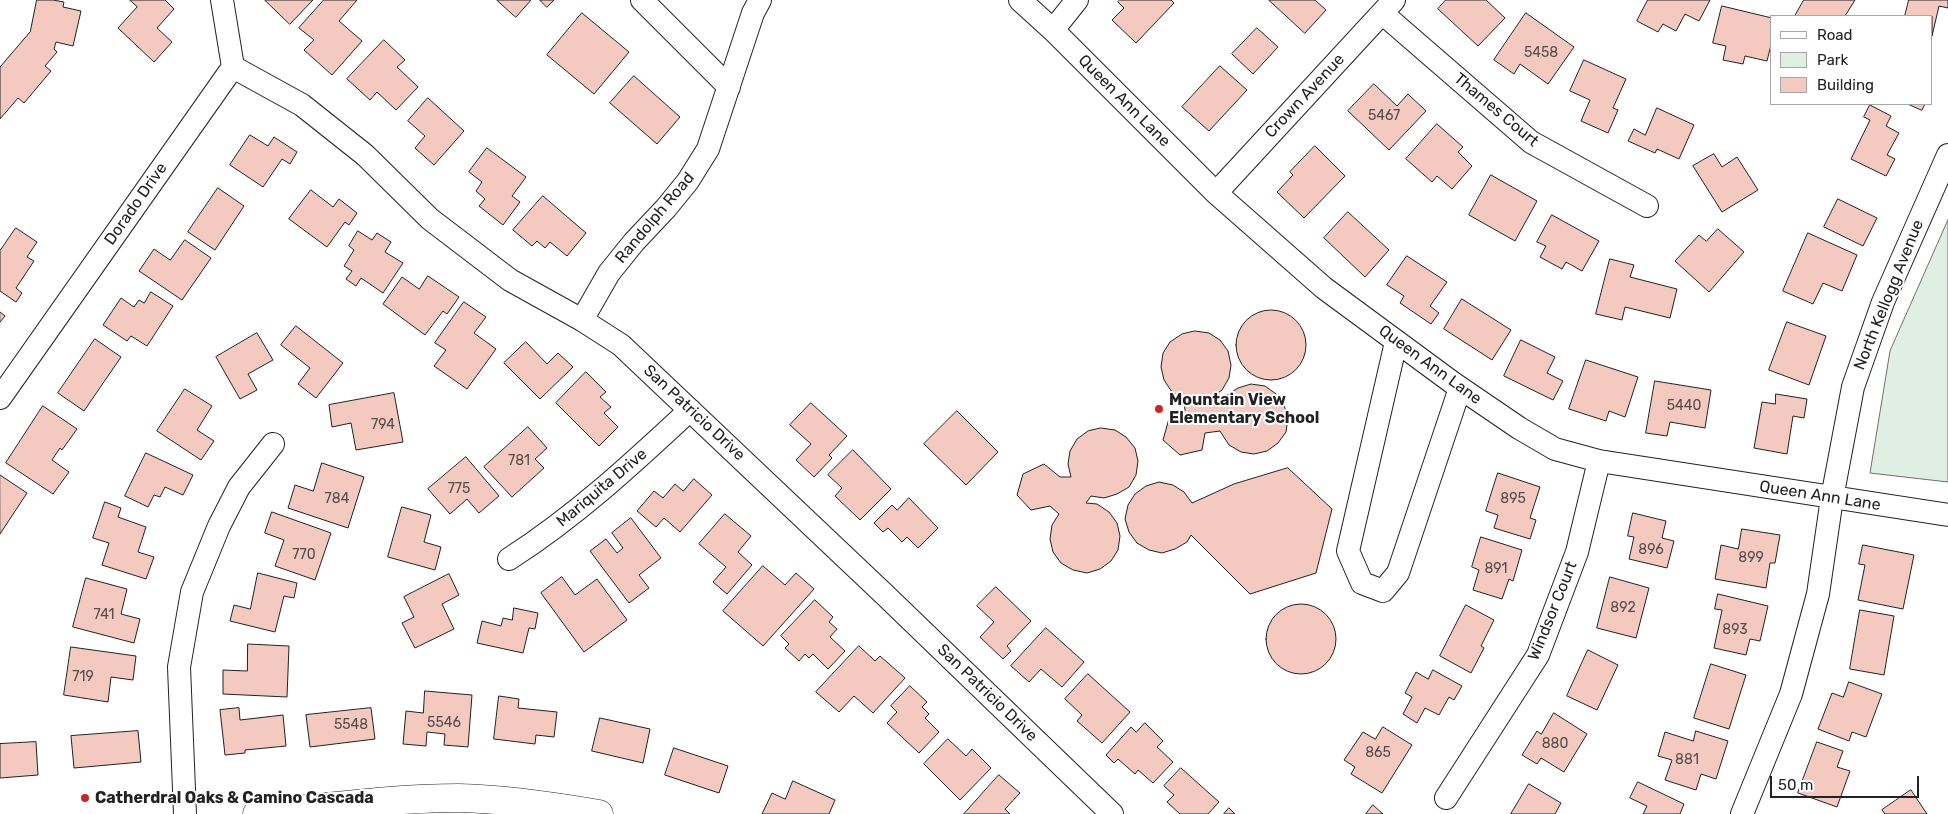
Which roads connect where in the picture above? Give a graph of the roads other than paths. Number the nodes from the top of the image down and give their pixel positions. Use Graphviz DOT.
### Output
graph roads {
  1 [pos="222,0"];
  2 [pos="642,0"];
  3 [pos="760,0"];
  4 [pos="1020,0"];
  5 [pos="1077,0"];
  6 [pos="1388,6"];
  7 [pos="1053,30"];
  8 [pos="233,67"];
  9 [pos="729,87"];
  10 [pos="1948,155"];
  11 [pos="1216,192"];
  12 [pos="1647,206"];
  13 [pos="582,320"];
  14 [pos="1396,342"];
  15 [pos="1460,388"];
  16 [pos="0,398"];
  17 [pos="690,410"];
  18 [pos="273,444"];
  19 [pos="1599,461"];
  20 [pos="1832,498"];
  21 [pos="1948,515"];
  22 [pos="509,559"];
  23 [pos="1446,798"];
  24 [pos="1748,812"];
  25 [pos="185,814"];
  26 [pos="257,814"];
  27 [pos="599,814"];
  28 [pos="1112,814"];
  1 -- 8 [label="street"];
  2 -- 9 [label="street"];
  3 -- 9 [label="street, Randolph Road"];
  4 -- 7 [label="street, Queen Ann Lane"];
  5 -- 7 [label="street"];
  6 -- 11 [label="street, Crown Avenue"];
  6 -- 12 [label="street, Thames Court"];
  7 -- 11 [label="street, Queen Ann Lane"];
  8 -- 13 [label="street, San Patricio Drive"];
  8 -- 16 [label="street, Dorado Drive"];
  9 -- 13 [label="street, Randolph Road"];
  10 -- 20 [label="street, North Kellogg Avenue"];
  11 -- 14 [label="street, Queen Ann Lane"];
  13 -- 17 [label="street, San Patricio Drive"];
  14 -- 15 [label="street, Queen Ann Lane"];
  14 -- 15 [label="street"];
  15 -- 19 [label="street, Queen Ann Lane"];
  17 -- 22 [label="street, Mariquita Drive"];
  17 -- 28 [label="street, San Patricio Drive"];
  18 -- 25 [label="street"];
  19 -- 20 [label="street, Queen Ann Lane"];
  19 -- 23 [label="street, Windsor Court"];
  20 -- 21 [label="street, Queen Ann Lane"];
  20 -- 24 [label="street, North Kellogg Avenue"];
  26 -- 27 [label="main road"];
}
